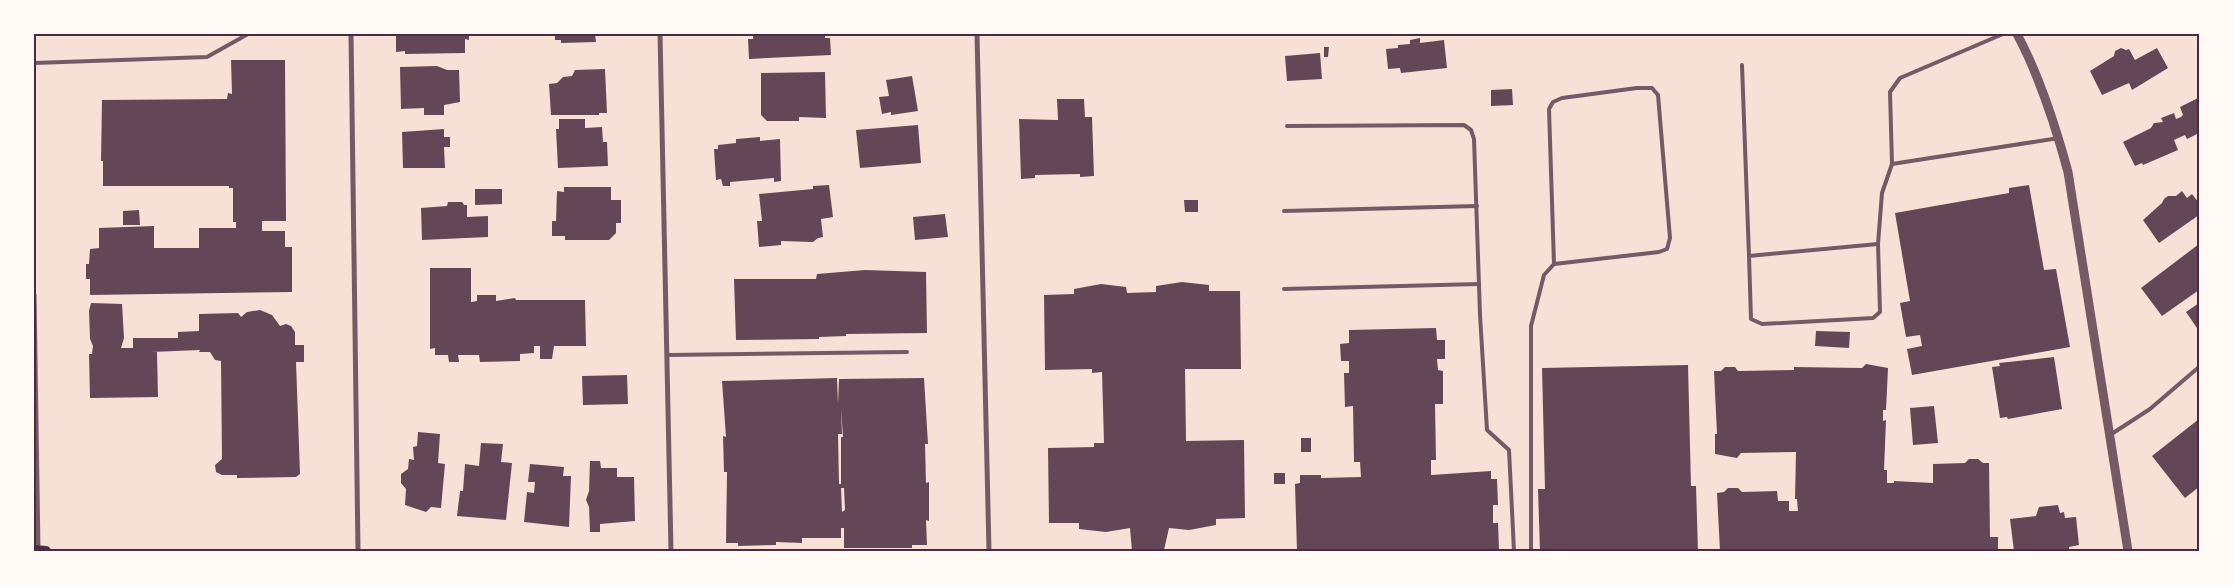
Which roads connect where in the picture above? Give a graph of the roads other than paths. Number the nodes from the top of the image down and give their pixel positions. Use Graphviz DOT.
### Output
graph roads {
  1 [pos="248,34"];
  2 [pos="350,34"];
  3 [pos="660,34"];
  4 [pos="977,34"];
  5 [pos="2003,34"];
  6 [pos="2016,34"];
  7 [pos="34,64"];
  8 [pos="1742,65"];
  9 [pos="1287,126"];
  10 [pos="2059,138"];
  11 [pos="1892,164"];
  12 [pos="1477,206"];
  13 [pos="1284,211"];
  14 [pos="1878,244"];
  15 [pos="1749,256"];
  16 [pos="1554,264"];
  17 [pos="1479,284"];
  18 [pos="1284,289"];
  19 [pos="34,294"];
  20 [pos="907,352"];
  21 [pos="667,356"];
  22 [pos="2199,367"];
  23 [pos="2110,435"];
  24 [pos="34,550"];
  25 [pos="38,551"];
  26 [pos="46,551"];
  27 [pos="358,551"];
  28 [pos="671,551"];
  29 [pos="989,551"];
  30 [pos="1514,551"];
  31 [pos="1531,551"];
  32 [pos="2128,551"];
  1 -- 7 [label="lane"];
  2 -- 27 [label="street"];
  3 -- 21 [label="street"];
  4 -- 29 [label="street"];
  5 -- 11 [label="lane"];
  6 -- 10 [label="street"];
  8 -- 15 [label="lane"];
  9 -- 12 [label="lane"];
  10 -- 11 [label="lane"];
  10 -- 23 [label="street"];
  11 -- 14 [label="lane"];
  12 -- 13 [label="lane"];
  12 -- 17 [label="lane"];
  14 -- 15 [label="lane"];
  14 -- 15 [label="lane"];
  16 -- 16 [label="lane"];
  16 -- 31 [label="lane"];
  17 -- 18 [label="lane"];
  17 -- 30 [label="lane"];
  19 -- 25 [label="street"];
  20 -- 21 [label="lane"];
  21 -- 28 [label="street"];
  22 -- 23 [label="lane"];
  23 -- 32 [label="street"];
  24 -- 25 [label="main road"];
  25 -- 26 [label="main road"];
}
